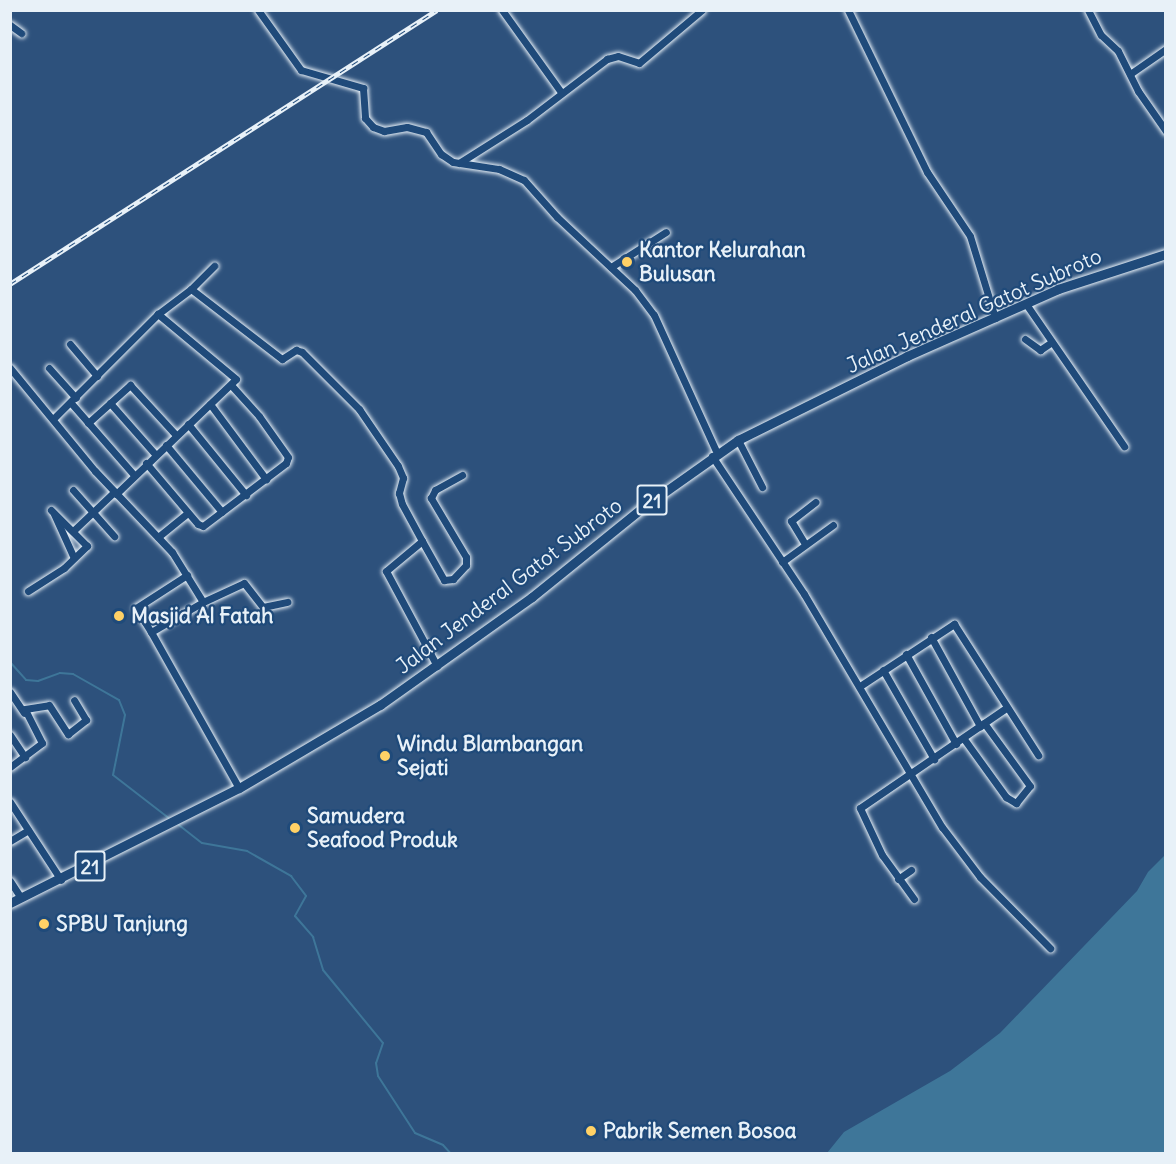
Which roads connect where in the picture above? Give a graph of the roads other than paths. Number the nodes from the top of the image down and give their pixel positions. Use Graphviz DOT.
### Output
graph roads {
  1 [pos="258,10"];
  2 [pos="502,10"];
  3 [pos="702,10"];
  4 [pos="848,10"];
  5 [pos="1088,10"];
  6 [pos="10,25"];
  7 [pos="21,33"];
  8 [pos="1166,49"];
  9 [pos="1130,74"];
  10 [pos="561,92"];
  11 [pos="1166,131"];
  12 [pos="459,163"];
  13 [pos="666,232"];
  14 [pos="1166,254"];
  15 [pos="214,266"];
  16 [pos="610,267"];
  17 [pos="191,289"];
  18 [pos="1026,304"];
  19 [pos="158,314"];
  20 [pos="995,318"];
  21 [pos="1025,339"];
  22 [pos="1052,342"];
  23 [pos="70,344"];
  24 [pos="10,368"];
  25 [pos="49,368"];
  26 [pos="97,376"];
  27 [pos="231,385"];
  28 [pos="73,401"];
  29 [pos="110,403"];
  30 [pos="210,404"];
  31 [pos="53,419"];
  32 [pos="88,423"];
  33 [pos="188,424"];
  34 [pos="176,435"];
  35 [pos="738,440"];
  36 [pos="166,444"];
  37 [pos="1124,446"];
  38 [pos="155,454"];
  39 [pos="714,454"];
  40 [pos="146,463"];
  41 [pos="134,475"];
  42 [pos="462,475"];
  43 [pos="266,479"];
  44 [pos="762,487"];
  45 [pos="73,490"];
  46 [pos="115,493"];
  47 [pos="246,495"];
  48 [pos="815,502"];
  49 [pos="222,512"];
  50 [pos="93,513"];
  51 [pos="188,513"];
  52 [pos="833,525"];
  53 [pos="73,531"];
  54 [pos="114,536"];
  55 [pos="158,537"];
  56 [pos="422,541"];
  57 [pos="806,544"];
  58 [pos="74,558"];
  59 [pos="782,562"];
  60 [pos="187,575"];
  61 [pos="28,591"];
  62 [pos="203,602"];
  63 [pos="287,602"];
  64 [pos="151,632"];
  65 [pos="931,637"];
  66 [pos="906,654"];
  67 [pos="437,666"];
  68 [pos="883,670"];
  69 [pos="860,686"];
  70 [pos="10,692"];
  71 [pos="74,700"];
  72 [pos="1006,708"];
  73 [pos="24,713"];
  74 [pos="982,724"];
  75 [pos="10,735"];
  76 [pos="964,739"];
  77 [pos="956,744"];
  78 [pos="1038,755"];
  79 [pos="25,757"];
  80 [pos="934,759"];
  81 [pos="10,767"];
  82 [pos="910,774"];
  83 [pos="239,788"];
  84 [pos="10,802"];
  85 [pos="28,830"];
  86 [pos="10,841"];
  87 [pos="911,870"];
  88 [pos="898,879"];
  89 [pos="61,880"];
  90 [pos="10,881"];
  91 [pos="21,898"];
  92 [pos="914,898"];
  93 [pos="10,903"];
  94 [pos="1050,948"];
  1 -- 12 [label="street"];
  2 -- 10 [label="street"];
  3 -- 10 [label="street"];
  4 -- 20 [label="street"];
  5 -- 9 [label="street"];
  6 -- 7 [label="street"];
  8 -- 9 [label="street"];
  9 -- 11 [label="street"];
  10 -- 12 [label="street"];
  12 -- 16 [label="street"];
  13 -- 16 [label="street"];
  14 -- 18 [label="highway, Jalan Jenderal Gatot Subroto / 21"];
  15 -- 17 [label="street"];
  16 -- 39 [label="street"];
  17 -- 19 [label="street"];
  17 -- 56 [label="street"];
  18 -- 20 [label="highway, Jalan Jenderal Gatot Subroto / 21"];
  18 -- 22 [label="street"];
  19 -- 26 [label="street"];
  19 -- 27 [label="street"];
  20 -- 35 [label="highway, Jalan Jenderal Gatot Subroto / 21"];
  21 -- 22 [label="street"];
  22 -- 37 [label="street"];
  23 -- 26 [label="street"];
  24 -- 31 [label="street"];
  25 -- 28 [label="street"];
  26 -- 28 [label="street"];
  27 -- 30 [label="street"];
  27 -- 43 [label="street"];
  28 -- 31 [label="street"];
  28 -- 32 [label="street"];
  29 -- 32 [label="street"];
  29 -- 34 [label="street"];
  29 -- 38 [label="street"];
  30 -- 33 [label="street"];
  30 -- 43 [label="street"];
  31 -- 46 [label="street"];
  32 -- 41 [label="street"];
  33 -- 34 [label="street"];
  33 -- 47 [label="street"];
  34 -- 36 [label="street"];
  35 -- 39 [label="highway, Jalan Jenderal Gatot Subroto / 21"];
  35 -- 44 [label="street"];
  36 -- 38 [label="street"];
  36 -- 49 [label="street"];
  38 -- 40 [label="street"];
  39 -- 59 [label="street"];
  39 -- 67 [label="highway, Jalan Jenderal Gatot Subroto / 21"];
  40 -- 41 [label="street"];
  40 -- 51 [label="street"];
  41 -- 46 [label="street"];
  42 -- 56 [label="street"];
  43 -- 47 [label="street"];
  45 -- 50 [label="street"];
  46 -- 50 [label="street"];
  46 -- 55 [label="street"];
  47 -- 49 [label="street"];
  48 -- 57 [label="street"];
  49 -- 51 [label="street"];
  50 -- 53 [label="street"];
  50 -- 54 [label="street"];
  51 -- 55 [label="street"];
  52 -- 57 [label="street"];
  53 -- 58 [label="street"];
  53 -- 58 [label="street"];
  55 -- 60 [label="street"];
  56 -- 67 [label="street"];
  57 -- 59 [label="street"];
  58 -- 61 [label="street"];
  59 -- 69 [label="street"];
  60 -- 62 [label="street"];
  60 -- 64 [label="street"];
  62 -- 63 [label="street"];
  62 -- 64 [label="street"];
  64 -- 83 [label="street"];
  65 -- 66 [label="street"];
  65 -- 72 [label="street"];
  65 -- 74 [label="street"];
  66 -- 68 [label="street"];
  66 -- 77 [label="street"];
  67 -- 83 [label="highway, Jalan Jenderal Gatot Subroto / 21"];
  68 -- 69 [label="street"];
  68 -- 80 [label="street"];
  69 -- 82 [label="street"];
  70 -- 73 [label="street"];
  71 -- 73 [label="street"];
  72 -- 74 [label="street"];
  72 -- 78 [label="street"];
  73 -- 79 [label="street"];
  74 -- 76 [label="street"];
  74 -- 76 [label="street"];
  75 -- 79 [label="street"];
  76 -- 77 [label="street"];
  77 -- 80 [label="street"];
  79 -- 81 [label="street"];
  80 -- 82 [label="street"];
  82 -- 88 [label="street"];
  82 -- 94 [label="street"];
  83 -- 89 [label="highway, Jalan Jenderal Gatot Subroto / 21"];
  84 -- 85 [label="street"];
  85 -- 86 [label="street"];
  85 -- 89 [label="street"];
  87 -- 88 [label="street"];
  88 -- 92 [label="street"];
  89 -- 91 [label="highway, Jalan Jenderal Gatot Subroto / 21"];
  90 -- 91 [label="street"];
  91 -- 93 [label="highway, Jalan Jenderal Gatot Subroto / 21"];
}
